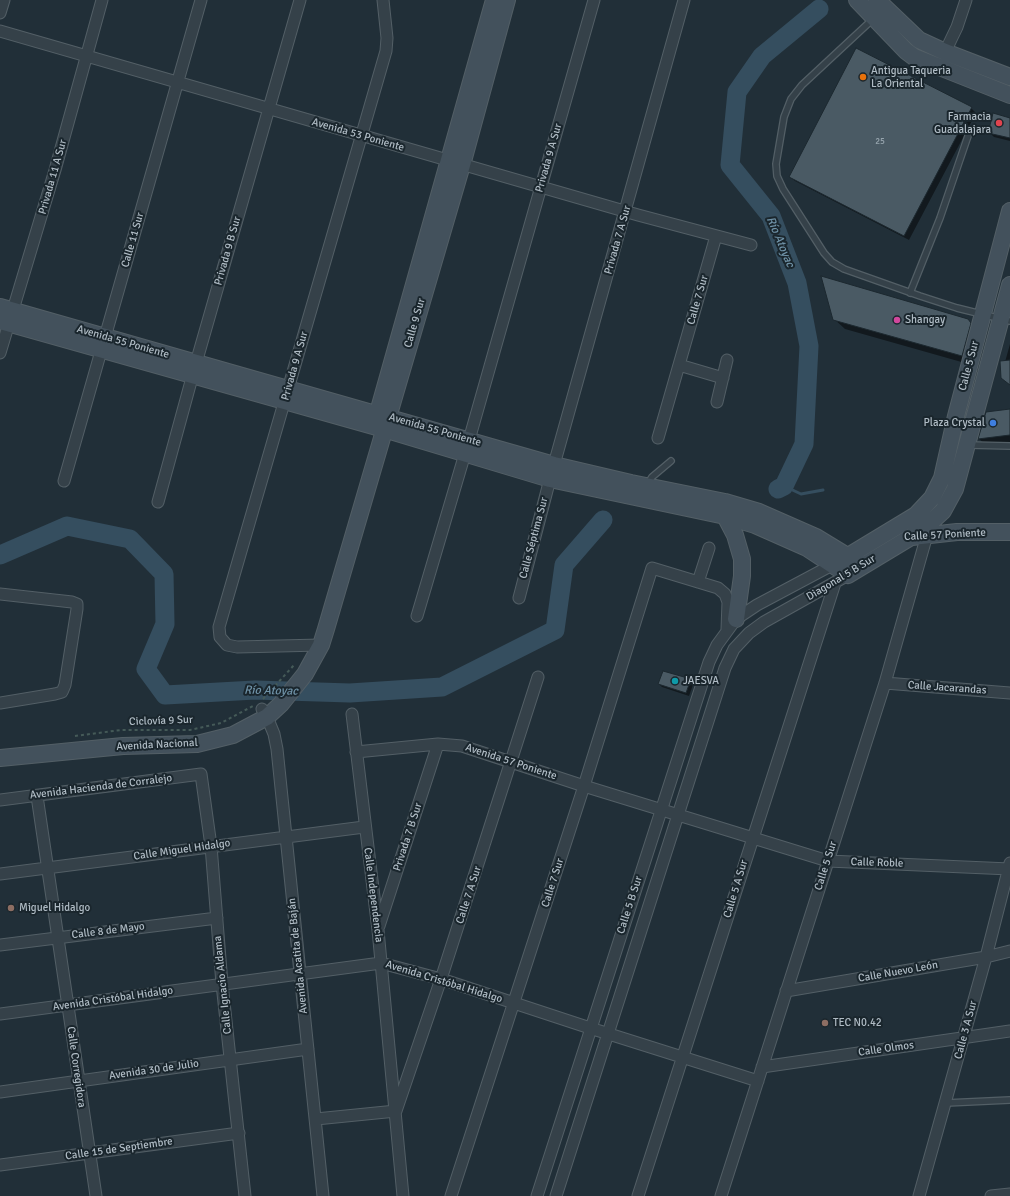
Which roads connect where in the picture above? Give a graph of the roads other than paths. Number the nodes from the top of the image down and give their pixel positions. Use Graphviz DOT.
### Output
graph roads {
  1 [pos="4,0"];
  2 [pos="102,0"];
  3 [pos="202,0"];
  4 [pos="300,0"];
  5 [pos="383,0"];
  6 [pos="494,0"];
  7 [pos="507,0"];
  8 [pos="594,0"];
  9 [pos="684,0"];
  10 [pos="857,0"];
  11 [pos="877,0"];
  12 [pos="966,0"];
  13 [pos="0,13"];
  14 [pos="875,18"];
  15 [pos="0,31"];
  16 [pos="945,52"];
  17 [pos="86,57"];
  18 [pos="1010,77"];
  19 [pos="178,83"];
  20 [pos="1010,95"];
  21 [pos="270,109"];
  22 [pos="360,135"];
  23 [pos="968,136"];
  24 [pos="455,163"];
  25 [pos="541,187"];
  26 [pos="1010,211"];
  27 [pos="626,212"];
  28 [pos="716,236"];
  29 [pos="751,246"];
  30 [pos="1010,285"];
  31 [pos="910,293"];
  32 [pos="983,314"];
  33 [pos="5,316"];
  34 [pos="1006,319"];
  35 [pos="103,343"];
  36 [pos="0,353"];
  37 [pos="727,360"];
  38 [pos="679,365"];
  39 [pos="194,369"];
  40 [pos="723,378"];
  41 [pos="287,395"];
  42 [pos="717,402"];
  43 [pos="956,416"];
  44 [pos="974,419"];
  45 [pos="381,421"];
  46 [pos="658,438"];
  47 [pos="967,445"];
  48 [pos="1010,446"];
  49 [pos="467,447"];
  50 [pos="671,461"];
  51 [pos="552,472"];
  52 [pos="64,480"];
  53 [pos="646,486"];
  54 [pos="158,502"];
  55 [pos="916,515"];
  56 [pos="725,516"];
  57 [pos="934,522"];
  58 [pos="957,532"];
  59 [pos="1010,532"];
  60 [pos="910,537"];
  61 [pos="880,538"];
  62 [pos="709,548"];
  63 [pos="849,556"];
  64 [pos="834,564"];
  65 [pos="862,565"];
  66 [pos="842,579"];
  67 [pos="698,582"];
  68 [pos="0,594"];
  69 [pos="519,598"];
  70 [pos="417,616"];
  71 [pos="731,624"];
  72 [pos="748,633"];
  73 [pos="316,644"];
  74 [pos="538,677"];
  75 [pos="885,683"];
  76 [pos="1010,693"];
  77 [pos="0,703"];
  78 [pos="266,706"];
  79 [pos="352,714"];
  80 [pos="438,744"];
  81 [pos="0,749"];
  82 [pos="356,752"];
  83 [pos="0,758"];
  84 [pos="512,763"];
  85 [pos="201,774"];
  86 [pos="584,786"];
  87 [pos="37,796"];
  88 [pos="0,800"];
  89 [pos="661,809"];
  90 [pos="678,815"];
  91 [pos="364,827"];
  92 [pos="286,836"];
  93 [pos="752,838"];
  94 [pos="210,846"];
  95 [pos="828,861"];
  96 [pos="1010,867"];
  97 [pos="47,868"];
  98 [pos="0,874"];
  99 [pos="216,918"];
  100 [pos="378,930"];
  101 [pos="57,938"];
  102 [pos="0,945"];
  103 [pos="1010,952"];
  104 [pos="986,957"];
  105 [pos="381,963"];
  106 [pos="300,974"];
  107 [pos="442,979"];
  108 [pos="222,984"];
  109 [pos="786,991"];
  110 [pos="515,1004"];
  111 [pos="67,1005"];
  112 [pos="0,1014"];
  113 [pos="590,1028"];
  114 [pos="1010,1031"];
  115 [pos="608,1034"];
  116 [pos="964,1037"];
  117 [pos="308,1049"];
  118 [pos="684,1058"];
  119 [pos="231,1060"];
  120 [pos="762,1067"];
  121 [pos="758,1080"];
  122 [pos="78,1081"];
  123 [pos="0,1092"];
  124 [pos="1010,1100"];
  125 [pos="946,1103"];
  126 [pos="396,1111"];
  127 [pos="316,1119"];
  128 [pos="239,1133"];
  129 [pos="88,1153"];
  130 [pos="0,1165"];
  131 [pos="1010,1194"];
  132 [pos="96,1196"];
  133 [pos="245,1196"];
  134 [pos="323,1196"];
  135 [pos="403,1196"];
  136 [pos="451,1196"];
  137 [pos="537,1196"];
  138 [pos="556,1196"];
  139 [pos="638,1196"];
  140 [pos="721,1196"];
  141 [pos="919,1196"];
  142 [pos="991,1196"];
  1 -- 13 [label="street"];
  2 -- 17 [label="street, Privada 11 A Sur"];
  3 -- 19 [label="street, Calle 11 Sur"];
  4 -- 21 [label="street, Privada 9 B Sur"];
  5 -- 22 [label="street, Privada 9 A Sur"];
  6 -- 24 [label="main road, Calle 9 Sur"];
  7 -- 24 [label="main road, Calle 9 Sur"];
  8 -- 25 [label="street, Privada 9 A Sur"];
  9 -- 27 [label="street, Privada 7 A Sur"];
  10 -- 14 [label="main road"];
  11 -- 16 [label="main road"];
  12 -- 16 [label="street"];
  14 -- 20 [label="main road"];
  14 -- 31 [label="lane"];
  15 -- 17 [label="street, Avenida 53 Poniente"];
  16 -- 18 [label="main road"];
  17 -- 19 [label="street, Avenida 53 Poniente"];
  17 -- 33 [label="street, Privada 11 A Sur"];
  19 -- 21 [label="street, Avenida 53 Poniente"];
  19 -- 35 [label="street, Calle 11 Sur"];
  21 -- 22 [label="street, Avenida 53 Poniente"];
  21 -- 39 [label="street, Privada 9 B Sur"];
  22 -- 24 [label="street, Avenida 53 Poniente"];
  22 -- 41 [label="street, Privada 9 A Sur"];
  23 -- 31 [label="lane"];
  24 -- 25 [label="street, Avenida 53 Poniente"];
  24 -- 45 [label="main road, Calle 9 Sur"];
  25 -- 27 [label="street, Avenida 53 Poniente"];
  25 -- 49 [label="street, Privada 9 A Sur"];
  26 -- 32 [label="main road, Calle 5 Sur"];
  27 -- 28 [label="street, Avenida 53 Poniente"];
  27 -- 51 [label="street, Privada 7 A Sur"];
  28 -- 29 [label="street, Avenida 53 Poniente"];
  28 -- 38 [label="street, Calle 7 Sur"];
  30 -- 34 [label="main road, Calle 5 Sur"];
  31 -- 32 [label="lane"];
  32 -- 34 [label="lane"];
  32 -- 43 [label="main road, Calle 5 Sur"];
  33 -- 35 [label="main road, Avenida 55 Poniente"];
  33 -- 36 [label="street, Privada 11 A Sur"];
  34 -- 44 [label="main road, Calle 5 Sur"];
  35 -- 39 [label="main road, Avenida 55 Poniente"];
  35 -- 52 [label="street, Calle 11 Sur"];
  37 -- 40 [label="street"];
  38 -- 40 [label="street"];
  38 -- 46 [label="street, Calle 7 Sur"];
  39 -- 41 [label="main road, Avenida 55 Poniente"];
  39 -- 54 [label="street, Privada 9 B Sur"];
  40 -- 42 [label="street"];
  41 -- 45 [label="main road, Avenida 55 Poniente"];
  41 -- 73 [label="street, Privada 9 A Sur"];
  43 -- 44 [label="main road"];
  43 -- 55 [label="main road, Calle 5 Sur"];
  44 -- 47 [label="main road, Calle 5 Sur"];
  45 -- 49 [label="main road, Avenida 55 Poniente"];
  45 -- 73 [label="main road, Calle 9 Sur"];
  47 -- 48 [label="lane"];
  47 -- 57 [label="main road, Calle 5 Sur"];
  49 -- 51 [label="main road, Avenida 55 Poniente"];
  49 -- 70 [label="street, Privada 9 A Sur"];
  50 -- 53 [label="lane"];
  51 -- 53 [label="main road, Avenida 55 Poniente"];
  51 -- 56 [label="main road, Avenida 55 Poniente"];
  51 -- 69 [label="street, Calle Séptima Sur"];
  53 -- 63 [label="main road, Avenida 55 Poniente"];
  55 -- 61 [label="main road, Diagonal 5 B Sur"];
  56 -- 64 [label="main road, Avenida 55 Poniente"];
  56 -- 71 [label="main road"];
  57 -- 58 [label="main road, Calle 57 Poniente"];
  57 -- 58 [label="main road"];
  57 -- 60 [label="main road, Calle 57 Poniente"];
  57 -- 75 [label="street, Calle 5 Sur"];
  58 -- 59 [label="main road, Calle 57 Poniente"];
  60 -- 61 [label="main road, Calle 57 Poniente"];
  60 -- 65 [label="main road, Diagonal 5 B Sur"];
  61 -- 63 [label="main road, Diagonal 5 B Sur"];
  62 -- 67 [label="street"];
  63 -- 64 [label="main road, Diagonal 5 B Sur"];
  63 -- 65 [label="main road, Avenida 55 Poniente"];
  64 -- 66 [label="main road, Avenida 55 Poniente"];
  64 -- 71 [label="street, Diagonal 5 B Sur"];
  65 -- 66 [label="main road, Diagonal 5 B Sur"];
  66 -- 72 [label="street, Diagonal 5 B Sur"];
  66 -- 93 [label="street, Calle 5 A Sur"];
  67 -- 71 [label="street"];
  67 -- 86 [label="street, Calle 7 Sur"];
  68 -- 77 [label="street"];
  71 -- 89 [label="street, Calle 5 B Sur"];
  72 -- 90 [label="street, Calle 5 B Sur"];
  73 -- 78 [label="main road, Avenida Nacional"];
  74 -- 84 [label="street, Calle 7 A Sur"];
  75 -- 76 [label="street, Calle Jacarandas"];
  75 -- 95 [label="street, Calle 5 Sur"];
  78 -- 81 [label="main road, Avenida Nacional"];
  78 -- 83 [label="main road, Avenida Nacional"];
  78 -- 92 [label="street, Avenida Acatita de Baján"];
  79 -- 82 [label="street, Calle Independencia"];
  80 -- 82 [label="street, Avenida 57 Poniente"];
  80 -- 84 [label="street, Avenida 57 Poniente"];
  80 -- 100 [label="street, Privada 7 B Sur"];
  82 -- 91 [label="street, Calle Independencia"];
  84 -- 86 [label="street, Avenida 57 Poniente"];
  84 -- 107 [label="street, Calle 7 A Sur"];
  85 -- 87 [label="street, Avenida Hacienda de Corralejo"];
  85 -- 94 [label="street, Calle Ignacio Aldama"];
  86 -- 89 [label="street, Avenida 57 Poniente"];
  86 -- 110 [label="street, Calle 7 Sur"];
  87 -- 88 [label="street, Avenida Hacienda de Corralejo"];
  87 -- 97 [label="street, Calle Corregidora"];
  89 -- 90 [label="street, Avenida 57 Poniente"];
  89 -- 113 [label="street, Calle 5 B Sur"];
  90 -- 93 [label="street, Calle Roble"];
  90 -- 115 [label="street, Calle 5 B Sur"];
  91 -- 92 [label="street, Calle Miguel Hidalgo"];
  91 -- 100 [label="street, Calle Independencia"];
  92 -- 94 [label="street, Calle Miguel Hidalgo"];
  92 -- 106 [label="street, Avenida Acatita de Baján"];
  93 -- 95 [label="street, Calle Roble"];
  93 -- 118 [label="street, Calle 5 A Sur"];
  94 -- 97 [label="street, Calle Miguel Hidalgo"];
  94 -- 99 [label="street, Calle Ignacio Aldama"];
  95 -- 96 [label="street, Calle Roble"];
  95 -- 109 [label="street, Calle 5 Sur"];
  96 -- 104 [label="street, Calle 3 A Sur"];
  97 -- 98 [label="street, Calle Miguel Hidalgo"];
  97 -- 101 [label="street, Calle Corregidora"];
  99 -- 101 [label="street, Calle 8 de Mayo"];
  99 -- 108 [label="street, Calle Ignacio Aldama"];
  100 -- 105 [label="street, Calle Independencia"];
  101 -- 102 [label="street, Calle 8 de Mayo"];
  101 -- 111 [label="street, Calle Corregidora"];
  103 -- 104 [label="street, Calle Nuevo León"];
  104 -- 109 [label="street, Calle Nuevo León"];
  104 -- 116 [label="street, Calle 3 A Sur"];
  105 -- 106 [label="street, Avenida Cristóbal Hidalgo"];
  105 -- 107 [label="street, Avenida Cristóbal Hidalgo"];
  105 -- 126 [label="street, Calle Independencia"];
  106 -- 108 [label="street, Avenida Cristóbal Hidalgo"];
  106 -- 117 [label="street, Avenida Acatita de Baján"];
  107 -- 110 [label="street, Avenida Cristóbal Hidalgo"];
  107 -- 126 [label="street, Calle 7 A Sur"];
  108 -- 111 [label="street, Avenida Cristóbal Hidalgo"];
  108 -- 119 [label="street, Calle Ignacio Aldama"];
  109 -- 120 [label="street, Calle 5 Sur"];
  110 -- 113 [label="street, Avenida Cristóbal Hidalgo"];
  110 -- 136 [label="street, Calle 7 Sur"];
  111 -- 112 [label="street, Avenida Cristóbal Hidalgo"];
  111 -- 122 [label="street, Calle Corregidora"];
  113 -- 115 [label="street, Avenida Cristóbal Hidalgo"];
  113 -- 137 [label="street, Calle 5 B Sur"];
  114 -- 116 [label="street, Calle Olmos"];
  115 -- 118 [label="street, Avenida Cristóbal Hidalgo"];
  115 -- 138 [label="street, Calle 5 B Sur"];
  116 -- 120 [label="street, Calle Olmos"];
  116 -- 125 [label="street, Calle 3 A Sur"];
  117 -- 119 [label="street, Avenida 30 de Julio"];
  117 -- 127 [label="street, Avenida Acatita de Baján"];
  118 -- 121 [label="street, Avenida Cristóbal Hidalgo"];
  118 -- 139 [label="street, Calle 5 A Sur"];
  119 -- 122 [label="street, Avenida 30 de Julio"];
  119 -- 128 [label="street, Calle Ignacio Aldama"];
  120 -- 121 [label="street, Calle 5 Sur"];
  121 -- 140 [label="street, Calle 5 Sur"];
  122 -- 123 [label="street, Avenida 30 de Julio"];
  122 -- 129 [label="street, Calle Corregidora"];
  124 -- 125 [label="lane"];
  125 -- 141 [label="street, Calle 3 A Sur"];
  126 -- 127 [label="street"];
  126 -- 135 [label="street, Calle Independencia"];
  127 -- 134 [label="street, Avenida Acatita de Baján"];
  128 -- 129 [label="street, Calle 15 de Septiembre"];
  128 -- 133 [label="street, Calle Ignacio Aldama"];
  129 -- 130 [label="street, Calle 15 de Septiembre"];
  129 -- 132 [label="street, Calle Corregidora"];
  131 -- 142 [label="street"];
}
